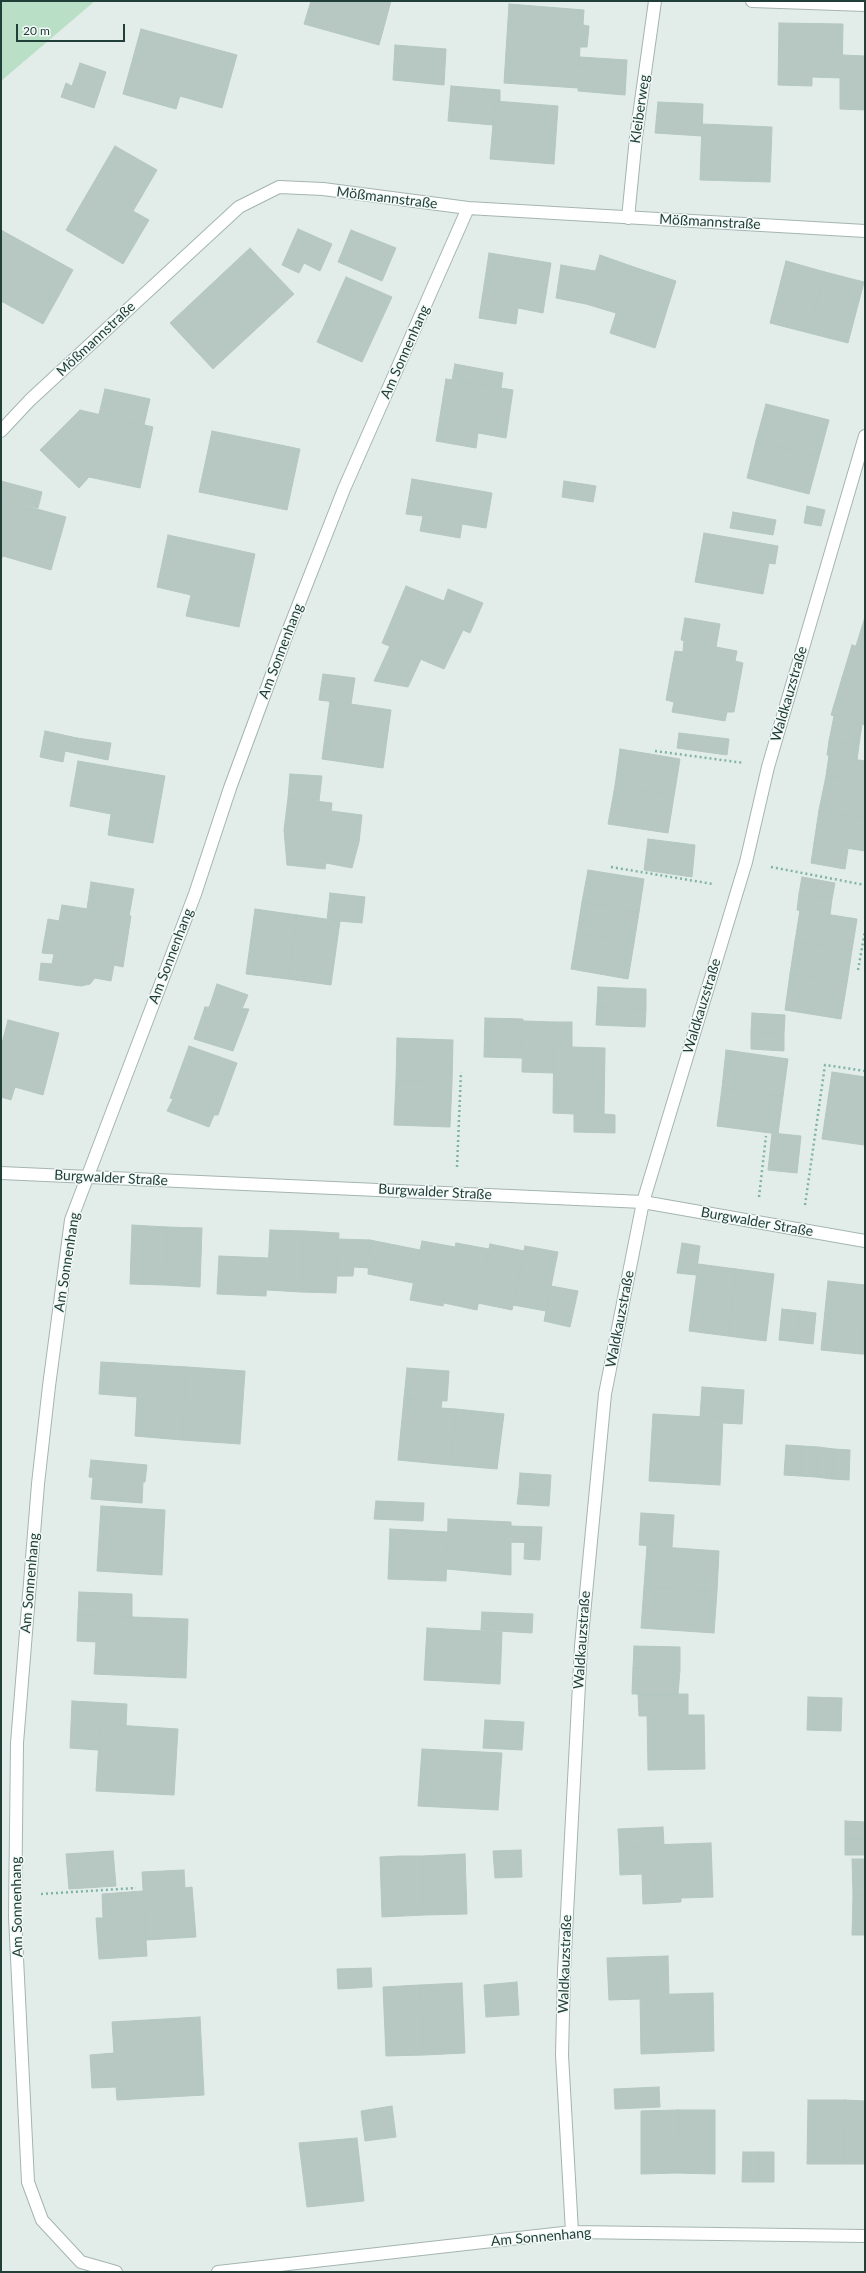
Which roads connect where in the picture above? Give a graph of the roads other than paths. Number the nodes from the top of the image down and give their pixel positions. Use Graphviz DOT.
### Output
graph roads {
  1 [pos="655,1"];
  2 [pos="752,1"];
  3 [pos="865,5"];
  4 [pos="468,208"];
  5 [pos="628,218"];
  6 [pos="865,231"];
  7 [pos="1,431"];
  8 [pos="865,436"];
  9 [pos="1,1173"];
  10 [pos="87,1176"];
  11 [pos="643,1202"];
  12 [pos="865,1241"];
  13 [pos="572,2232"];
  14 [pos="865,2236"];
  15 [pos="116,2272"];
  16 [pos="218,2272"];
  1 -- 5 [label="street, Kleiberweg"];
  2 -- 3 [label="street"];
  4 -- 5 [label="street, Mößmannstraße"];
  4 -- 7 [label="street, Mößmannstraße"];
  4 -- 10 [label="street, Am Sonnenhang"];
  5 -- 6 [label="street, Mößmannstraße"];
  8 -- 11 [label="street, Waldkauzstraße"];
  9 -- 10 [label="street, Burgwalder Straße"];
  10 -- 11 [label="street, Burgwalder Straße"];
  10 -- 15 [label="street, Am Sonnenhang"];
  11 -- 12 [label="street, Burgwalder Straße"];
  11 -- 13 [label="street, Waldkauzstraße"];
  13 -- 14 [label="street, Am Sonnenhang"];
  13 -- 16 [label="street, Am Sonnenhang"];
}
